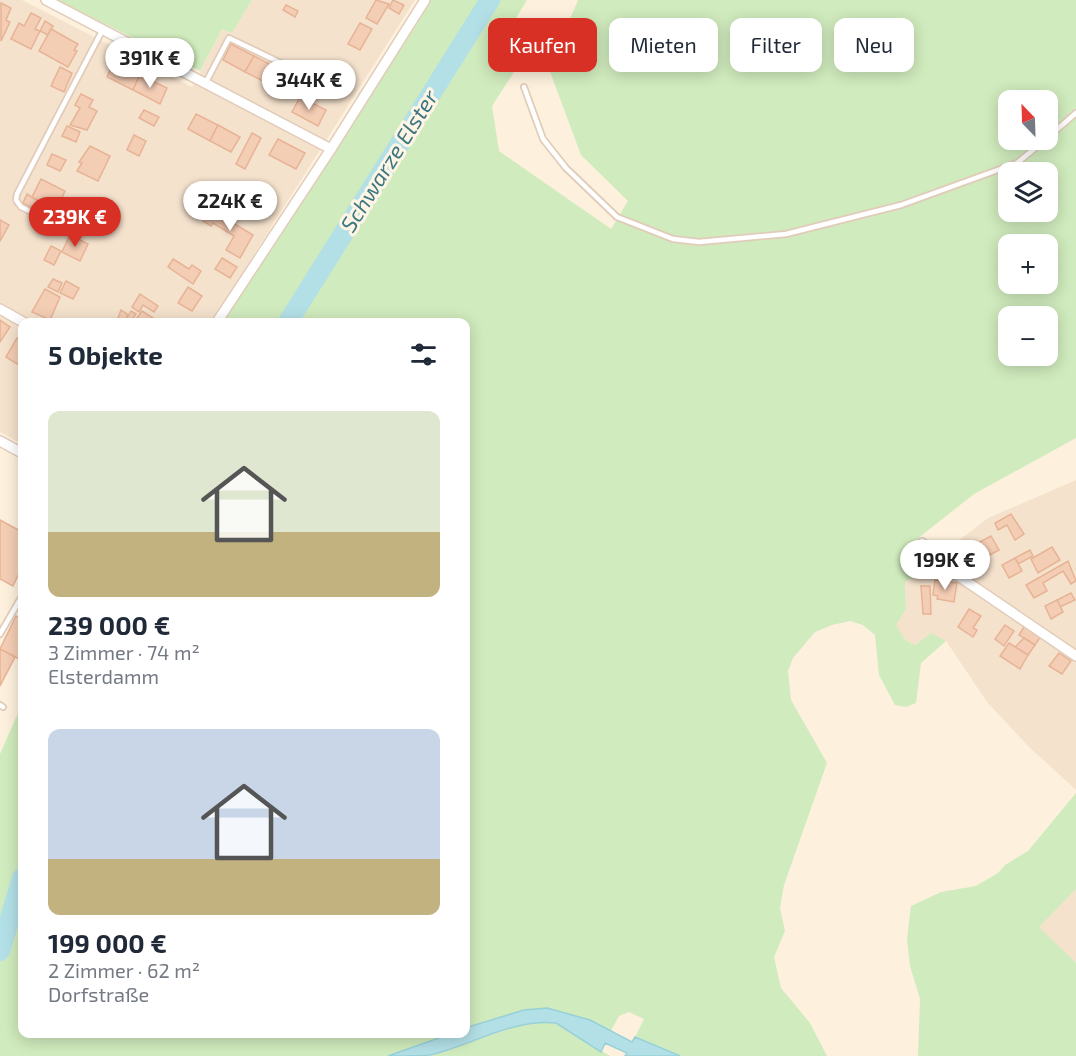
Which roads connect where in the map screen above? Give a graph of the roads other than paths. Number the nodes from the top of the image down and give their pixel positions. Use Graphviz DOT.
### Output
graph roads {
  1 [pos="46,0"];
  2 [pos="425,0"];
  3 [pos="103,29"];
  4 [pos="285,65"];
  5 [pos="206,82"];
  6 [pos="524,87"];
  7 [pos="1076,113"];
  8 [pos="1058,129"];
  9 [pos="332,149"];
  10 [pos="1033,150"];
  11 [pos="68,230"];
  12 [pos="0,309"];
  13 [pos="220,318"];
  14 [pos="18,319"];
  15 [pos="0,441"];
  16 [pos="18,451"];
  17 [pos="922,543"];
  18 [pos="18,603"];
  19 [pos="0,634"];
  20 [pos="1076,656"];
  1 -- 3 [label="street"];
  2 -- 9 [label="street"];
  3 -- 5 [label="street"];
  3 -- 11 [label="lane"];
  4 -- 5 [label="lane"];
  5 -- 9 [label="street"];
  6 -- 10 [label="lane"];
  7 -- 8 [label="lane"];
  9 -- 13 [label="street"];
  12 -- 14 [label="street"];
  15 -- 16 [label="street"];
  17 -- 20 [label="street"];
  18 -- 19 [label="lane"];
}
